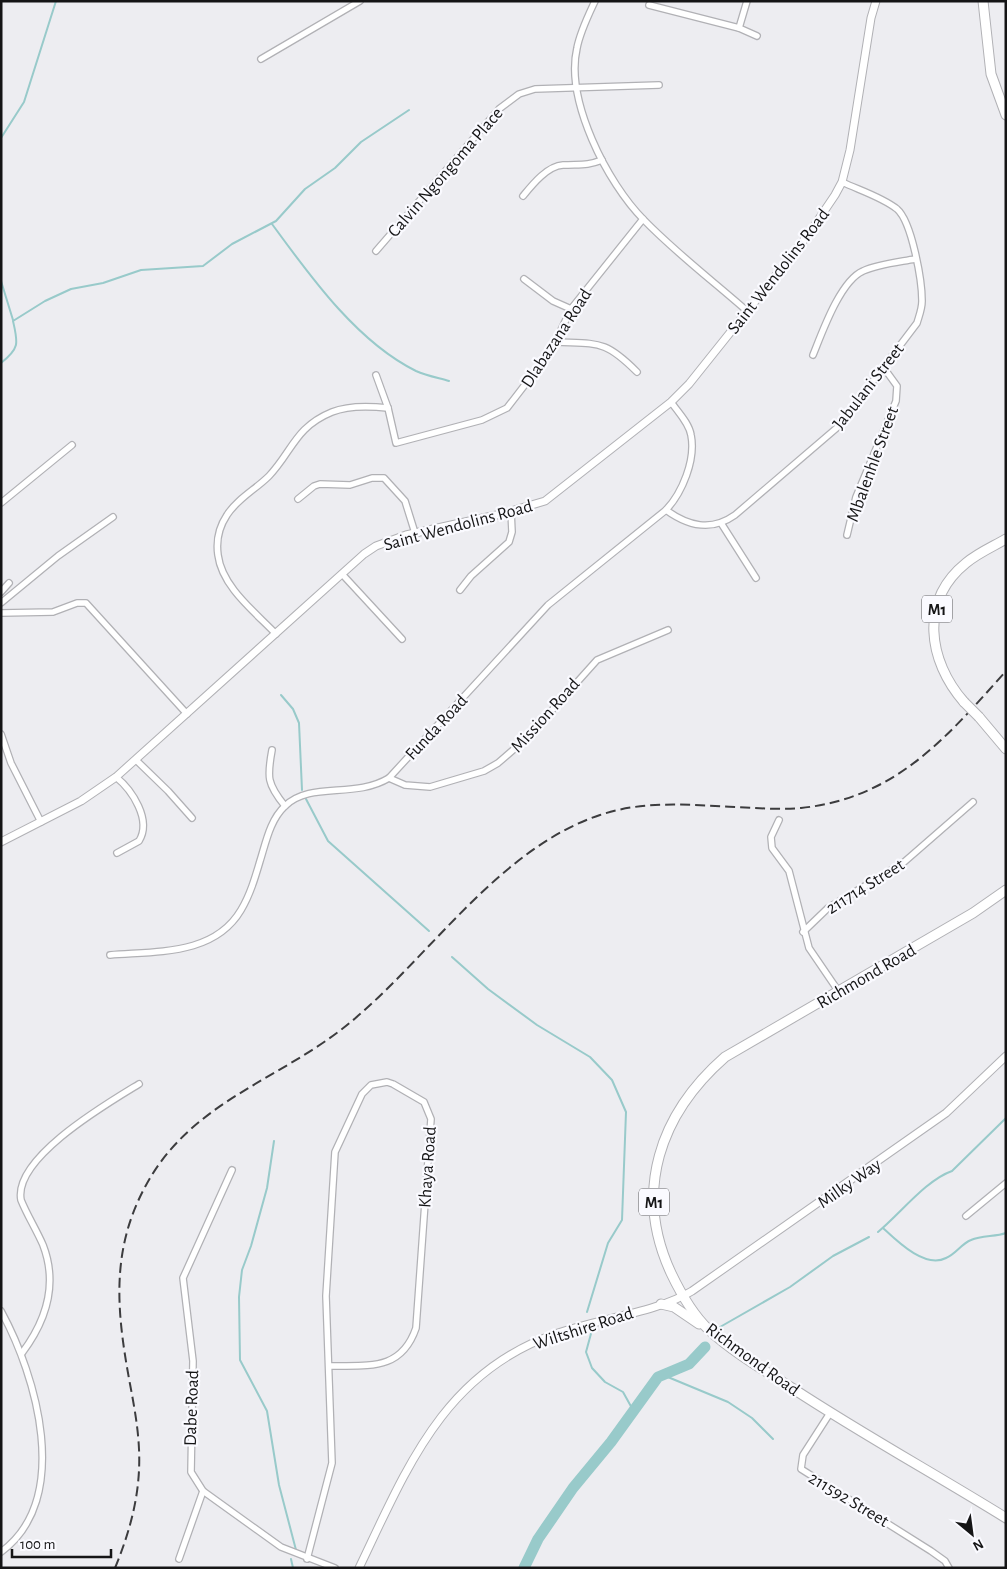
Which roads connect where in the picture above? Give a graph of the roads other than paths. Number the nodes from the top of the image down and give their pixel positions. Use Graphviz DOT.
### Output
graph roads {
  1 [pos="360,1"];
  2 [pos="595,1"];
  3 [pos="747,1"];
  4 [pos="876,1"];
  5 [pos="983,1"];
  6 [pos="649,5"];
  7 [pos="739,28"];
  8 [pos="757,36"];
  9 [pos="260,59"];
  10 [pos="659,85"];
  11 [pos="575,88"];
  12 [pos="1006,115"];
  13 [pos="602,160"];
  14 [pos="842,182"];
  15 [pos="523,196"];
  16 [pos="643,219"];
  17 [pos="376,251"];
  18 [pos="915,259"];
  19 [pos="524,279"];
  20 [pos="571,309"];
  21 [pos="747,311"];
  22 [pos="556,342"];
  23 [pos="813,356"];
  24 [pos="884,368"];
  25 [pos="637,372"];
  26 [pos="376,375"];
  27 [pos="671,402"];
  28 [pos="388,408"];
  29 [pos="72,445"];
  30 [pos="298,498"];
  31 [pos="1,503"];
  32 [pos="666,510"];
  33 [pos="511,511"];
  34 [pos="113,517"];
  35 [pos="721,523"];
  36 [pos="416,533"];
  37 [pos="847,535"];
  38 [pos="1006,539"];
  39 [pos="342,574"];
  40 [pos="756,578"];
  41 [pos="9,583"];
  42 [pos="460,590"];
  43 [pos="1,592"];
  44 [pos="1,603"];
  45 [pos="1,613"];
  46 [pos="668,630"];
  47 [pos="276,634"];
  48 [pos="402,639"];
  49 [pos="186,714"];
  50 [pos="1,734"];
  51 [pos="1006,749"];
  52 [pos="272,750"];
  53 [pos="136,760"];
  54 [pos="116,777"];
  55 [pos="389,778"];
  56 [pos="973,802"];
  57 [pos="285,806"];
  58 [pos="192,818"];
  59 [pos="779,820"];
  60 [pos="41,822"];
  61 [pos="1,842"];
  62 [pos="117,853"];
  63 [pos="1006,890"];
  64 [pos="804,932"];
  65 [pos="110,955"];
  66 [pos="839,992"];
  67 [pos="1006,1056"];
  68 [pos="139,1084"];
  69 [pos="232,1170"];
  70 [pos="1006,1183"];
  71 [pos="966,1216"];
  72 [pos="683,1297"];
  73 [pos="661,1304"];
  74 [pos="1,1310"];
  75 [pos="708,1329"];
  76 [pos="22,1353"];
  77 [pos="329,1366"];
  78 [pos="830,1413"];
  79 [pos="203,1491"];
  80 [pos="1006,1518"];
  81 [pos="1,1552"];
  82 [pos="179,1559"];
  83 [pos="307,1559"];
  84 [pos="334,1568"];
  85 [pos="359,1568"];
  86 [pos="949,1568"];
  1 -- 9 [label="street"];
  2 -- 11 [label="street"];
  3 -- 7 [label="street"];
  4 -- 14 [label="street, Saint Wendolins Road"];
  5 -- 12 [label="highway"];
  6 -- 7 [label="street"];
  7 -- 8 [label="street"];
  10 -- 11 [label="street, Calvin Ngongoma Place"];
  11 -- 13 [label="street"];
  11 -- 17 [label="street, Calvin Ngongoma Place"];
  13 -- 15 [label="street"];
  13 -- 16 [label="street"];
  14 -- 18 [label="street, Jabulani Street"];
  14 -- 21 [label="street, Saint Wendolins Road"];
  16 -- 20 [label="street, Dlabazana Road"];
  16 -- 21 [label="street"];
  18 -- 23 [label="street"];
  18 -- 24 [label="street, Jabulani Street"];
  19 -- 20 [label="street"];
  20 -- 22 [label="street, Dlabazana Road"];
  21 -- 27 [label="street, Saint Wendolins Road"];
  22 -- 25 [label="street"];
  22 -- 28 [label="street, Dlabazana Road"];
  24 -- 35 [label="street, Jabulani Street"];
  24 -- 37 [label="street, Mbalenhle Street"];
  26 -- 28 [label="street"];
  27 -- 32 [label="street, Funda Road"];
  27 -- 33 [label="street, Saint Wendolins Road"];
  28 -- 47 [label="street"];
  29 -- 31 [label="street"];
  30 -- 36 [label="street"];
  32 -- 35 [label="street, Jabulani Street"];
  32 -- 55 [label="street, Funda Road"];
  33 -- 36 [label="street, Saint Wendolins Road"];
  33 -- 42 [label="street"];
  34 -- 44 [label="street"];
  35 -- 40 [label="street"];
  36 -- 39 [label="street, Saint Wendolins Road"];
  38 -- 51 [label="highway, M1, bridge"];
  39 -- 47 [label="street, Saint Wendolins Road"];
  39 -- 48 [label="street"];
  41 -- 43 [label="street"];
  45 -- 49 [label="street"];
  46 -- 55 [label="street, Mission Road"];
  47 -- 49 [label="street, Saint Wendolins Road"];
  49 -- 53 [label="street, Saint Wendolins Road"];
  50 -- 60 [label="street"];
  52 -- 57 [label="street"];
  53 -- 54 [label="street, Saint Wendolins Road"];
  53 -- 58 [label="street"];
  54 -- 60 [label="street, Saint Wendolins Road"];
  54 -- 62 [label="street"];
  55 -- 57 [label="street, Funda Road"];
  56 -- 64 [label="street, 211714 Street"];
  57 -- 65 [label="street"];
  59 -- 64 [label="street"];
  60 -- 61 [label="street, Saint Wendolins Road"];
  63 -- 66 [label="highway, Richmond Road / M1"];
  64 -- 66 [label="street"];
  66 -- 72 [label="highway, Richmond Road / M1"];
  67 -- 72 [label="street, Milky Way"];
  68 -- 76 [label="street"];
  69 -- 79 [label="street, Dabe Road"];
  70 -- 71 [label="street"];
  72 -- 73 [label="street, Wiltshire Road"];
  72 -- 75 [label="highway, Richmond Road / M1"];
  73 -- 75 [label="highway"];
  73 -- 85 [label="street, Wiltshire Road"];
  74 -- 76 [label="street"];
  75 -- 78 [label="highway, Richmond Road / M1"];
  76 -- 81 [label="street"];
  77 -- 77 [label="street, Khaya Road"];
  77 -- 83 [label="street, Khaya Road"];
  78 -- 80 [label="highway, Richmond Road / M1"];
  78 -- 86 [label="street, 211592 Street"];
  79 -- 82 [label="street"];
  79 -- 83 [label="street, Dabe Road"];
  83 -- 84 [label="street, Dabe Road"];
}
